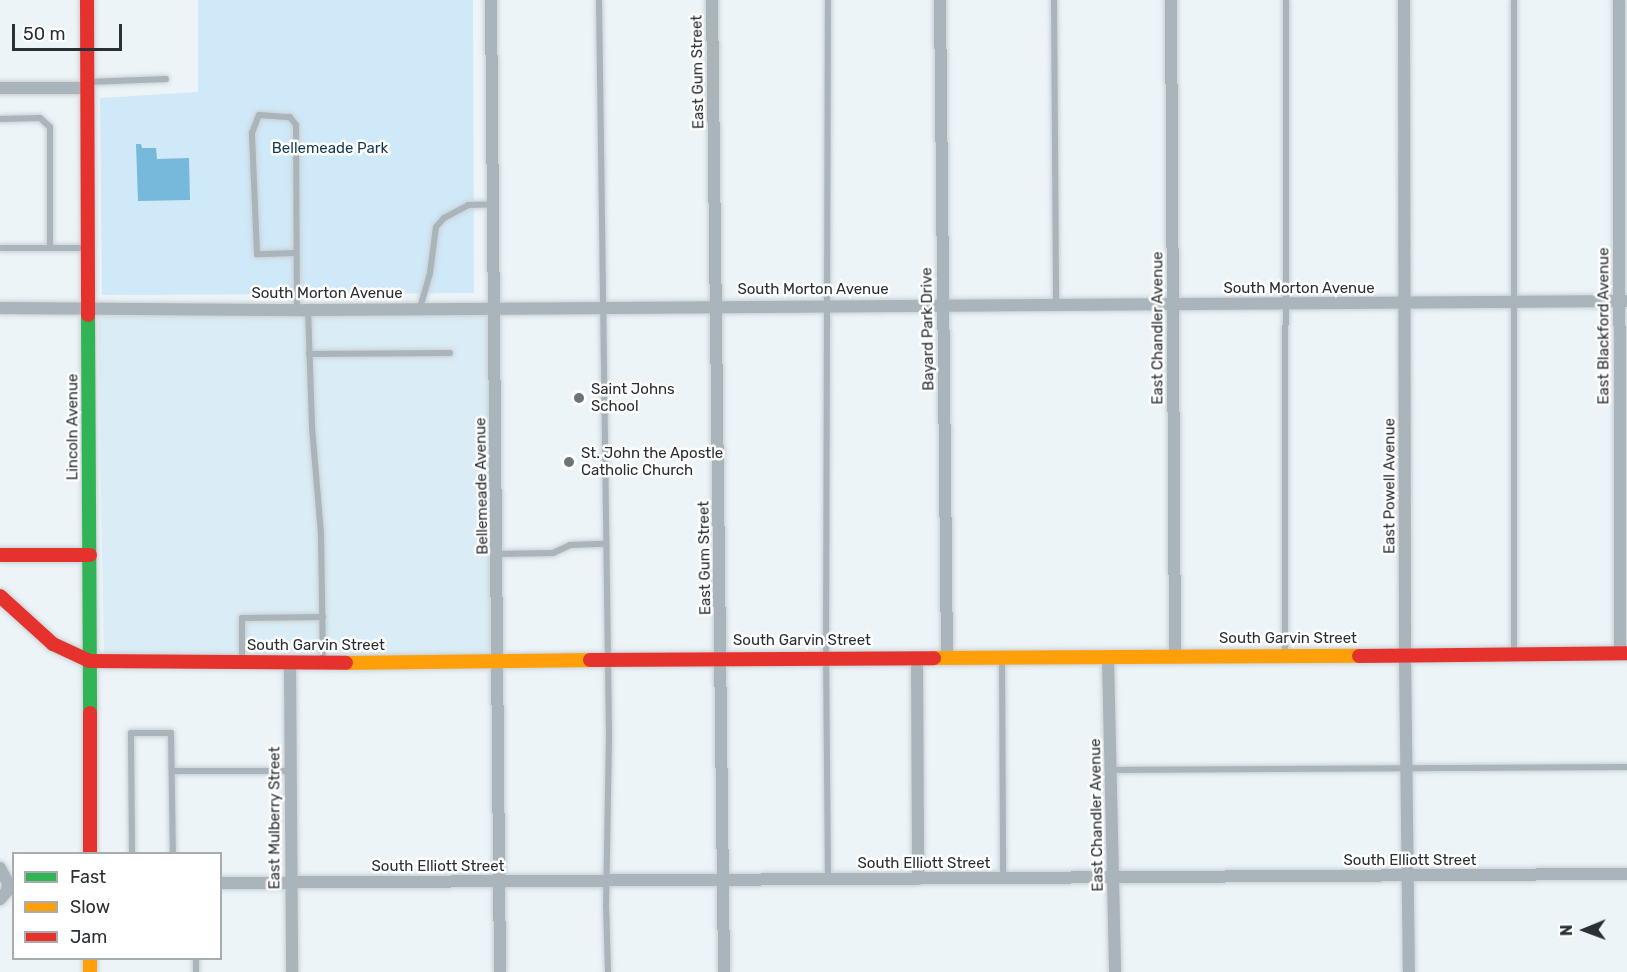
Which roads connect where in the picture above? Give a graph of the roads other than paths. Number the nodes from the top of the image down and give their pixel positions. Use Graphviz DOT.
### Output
graph roads {
  1 [pos="87,0"];
  2 [pos="491,0"];
  3 [pos="599,0"];
  4 [pos="712,0"];
  5 [pos="828,0"];
  6 [pos="940,0"];
  7 [pos="1054,0"];
  8 [pos="1171,0"];
  9 [pos="1286,0"];
  10 [pos="1404,0"];
  11 [pos="1514,0"];
  12 [pos="1619,0"];
  13 [pos="166,79"];
  14 [pos="88,85"];
  15 [pos="0,88"];
  16 [pos="0,119"];
  17 [pos="493,204"];
  18 [pos="0,248"];
  19 [pos="50,248"];
  20 [pos="89,248"];
  21 [pos="295,253"];
  22 [pos="1624,301"];
  23 [pos="1514,302"];
  24 [pos="1284,303"];
  25 [pos="1404,303"];
  26 [pos="1056,304"];
  27 [pos="827,305"];
  28 [pos="942,305"];
  29 [pos="1173,305"];
  30 [pos="717,306"];
  31 [pos="0,308"];
  32 [pos="89,308"];
  33 [pos="420,308"];
  34 [pos="495,308"];
  35 [pos="603,308"];
  36 [pos="303,309"];
  37 [pos="450,353"];
  38 [pos="309,354"];
  39 [pos="605,544"];
  40 [pos="497,554"];
  41 [pos="0,555"];
  42 [pos="90,555"];
  43 [pos="0,596"];
  44 [pos="323,617"];
  45 [pos="1623,653"];
  46 [pos="1514,654"];
  47 [pos="1175,656"];
  48 [pos="1285,656"];
  49 [pos="1405,656"];
  50 [pos="947,657"];
  51 [pos="721,658"];
  52 [pos="826,658"];
  53 [pos="917,658"];
  54 [pos="1002,658"];
  55 [pos="1108,658"];
  56 [pos="606,659"];
  57 [pos="498,660"];
  58 [pos="89,661"];
  59 [pos="242,663"];
  60 [pos="290,663"];
  61 [pos="324,663"];
  62 [pos="1627,766"];
  63 [pos="1406,769"];
  64 [pos="1111,770"];
  65 [pos="172,771"];
  66 [pos="290,771"];
  67 [pos="90,852"];
  68 [pos="132,852"];
  69 [pos="173,852"];
  70 [pos="0,868"];
  71 [pos="1627,874"];
  72 [pos="1407,876"];
  73 [pos="1004,878"];
  74 [pos="1113,878"];
  75 [pos="828,879"];
  76 [pos="918,879"];
  77 [pos="723,880"];
  78 [pos="608,881"];
  79 [pos="291,882"];
  80 [pos="500,882"];
  81 [pos="11,883"];
  82 [pos="222,883"];
  83 [pos="0,899"];
  84 [pos="292,972"];
  85 [pos="500,972"];
  86 [pos="608,972"];
  87 [pos="724,972"];
  88 [pos="1115,972"];
  89 [pos="1409,972"];
  1 -- 14 [label="street, Lincoln Avenue"];
  2 -- 17 [label="street, Bellemeade Avenue"];
  3 -- 35 [label="lane"];
  4 -- 30 [label="street, East Gum Street"];
  5 -- 27 [label="lane"];
  6 -- 28 [label="street, Bayard Park Drive"];
  7 -- 26 [label="lane"];
  8 -- 29 [label="street, East Chandler Avenue"];
  9 -- 24 [label="lane"];
  10 -- 25 [label="street, East Powell Avenue"];
  11 -- 23 [label="lane"];
  12 -- 22 [label="street, East Blackford Avenue"];
  13 -- 14 [label="lane"];
  14 -- 15 [label="street"];
  14 -- 20 [label="street, Lincoln Avenue"];
  16 -- 19 [label="lane"];
  17 -- 33 [label="lane"];
  17 -- 34 [label="street, Bellemeade Avenue"];
  18 -- 19 [label="lane"];
  19 -- 20 [label="lane"];
  20 -- 32 [label="street, Lincoln Avenue"];
  21 -- 21 [label="lane"];
  21 -- 36 [label="lane"];
  22 -- 23 [label="street, South Morton Avenue"];
  22 -- 45 [label="street, East Blackford Avenue"];
  23 -- 25 [label="street, South Morton Avenue"];
  23 -- 46 [label="lane"];
  24 -- 25 [label="street, South Morton Avenue"];
  24 -- 29 [label="street, South Morton Avenue"];
  24 -- 48 [label="lane"];
  25 -- 49 [label="street, East Powell Avenue"];
  26 -- 28 [label="street, South Morton Avenue"];
  26 -- 29 [label="street, South Morton Avenue"];
  27 -- 28 [label="street, South Morton Avenue"];
  27 -- 30 [label="street, South Morton Avenue"];
  27 -- 52 [label="lane"];
  28 -- 50 [label="street, Bayard Park Drive"];
  29 -- 47 [label="street, East Chandler Avenue"];
  30 -- 35 [label="street, South Morton Avenue"];
  30 -- 51 [label="street, East Gum Street"];
  31 -- 32 [label="street, South Morton Avenue"];
  32 -- 36 [label="street, South Morton Avenue"];
  32 -- 42 [label="street, Lincoln Avenue"];
  33 -- 34 [label="street, South Morton Avenue"];
  33 -- 36 [label="street, South Morton Avenue"];
  34 -- 35 [label="street, South Morton Avenue"];
  34 -- 40 [label="street, Bellemeade Avenue"];
  35 -- 39 [label="lane"];
  36 -- 38 [label="lane"];
  37 -- 38 [label="lane"];
  38 -- 44 [label="lane"];
  39 -- 40 [label="lane"];
  39 -- 56 [label="lane"];
  40 -- 57 [label="street, Bellemeade Avenue"];
  41 -- 42 [label="street"];
  42 -- 58 [label="street, Lincoln Avenue"];
  43 -- 58 [label="street, South Garvin Street"];
  44 -- 59 [label="lane"];
  44 -- 61 [label="lane"];
  45 -- 46 [label="street, South Garvin Street"];
  46 -- 49 [label="street, South Garvin Street"];
  47 -- 48 [label="street, South Garvin Street"];
  47 -- 55 [label="street, South Garvin Street"];
  48 -- 49 [label="street, South Garvin Street"];
  49 -- 63 [label="street, East Powell Avenue"];
  50 -- 53 [label="street, South Garvin Street"];
  50 -- 54 [label="street, South Garvin Street"];
  51 -- 52 [label="street, South Garvin Street"];
  51 -- 56 [label="street, South Garvin Street"];
  51 -- 77 [label="street, East Gum Street"];
  52 -- 53 [label="street, South Garvin Street"];
  52 -- 75 [label="lane"];
  53 -- 76 [label="street"];
  54 -- 55 [label="street, South Garvin Street"];
  54 -- 73 [label="lane"];
  55 -- 64 [label="street, East Chandler Avenue"];
  56 -- 57 [label="street, South Garvin Street"];
  56 -- 78 [label="lane"];
  57 -- 61 [label="street, South Garvin Street"];
  57 -- 80 [label="street, Bellemeade Avenue"];
  58 -- 59 [label="street, South Garvin Street"];
  58 -- 67 [label="street, Lincoln Avenue"];
  59 -- 60 [label="street, South Garvin Street"];
  60 -- 61 [label="street, South Garvin Street"];
  60 -- 66 [label="street, East Mulberry Street"];
  62 -- 63 [label="lane"];
  63 -- 64 [label="lane"];
  63 -- 72 [label="street, East Powell Avenue"];
  64 -- 74 [label="street, East Chandler Avenue"];
  65 -- 66 [label="lane"];
  65 -- 68 [label="lane"];
  65 -- 69 [label="lane"];
  66 -- 79 [label="street, East Mulberry Street"];
  70 -- 81 [label="street"];
  71 -- 72 [label="street, South Elliott Street"];
  72 -- 74 [label="street, South Elliott Street"];
  72 -- 89 [label="street, East Powell Avenue"];
  73 -- 74 [label="street, South Elliott Street"];
  73 -- 76 [label="street, South Elliott Street"];
  74 -- 88 [label="street, East Chandler Avenue"];
  75 -- 76 [label="street, South Elliott Street"];
  75 -- 77 [label="street, South Elliott Street"];
  77 -- 78 [label="street, South Elliott Street"];
  77 -- 87 [label="street, East Gum Street"];
  78 -- 80 [label="street, South Elliott Street"];
  78 -- 86 [label="lane"];
  79 -- 80 [label="street, South Elliott Street"];
  79 -- 82 [label="street, South Elliott Street"];
  79 -- 84 [label="street, East Mulberry Street"];
  80 -- 85 [label="street, Bellemeade Avenue"];
  81 -- 83 [label="street"];
}
